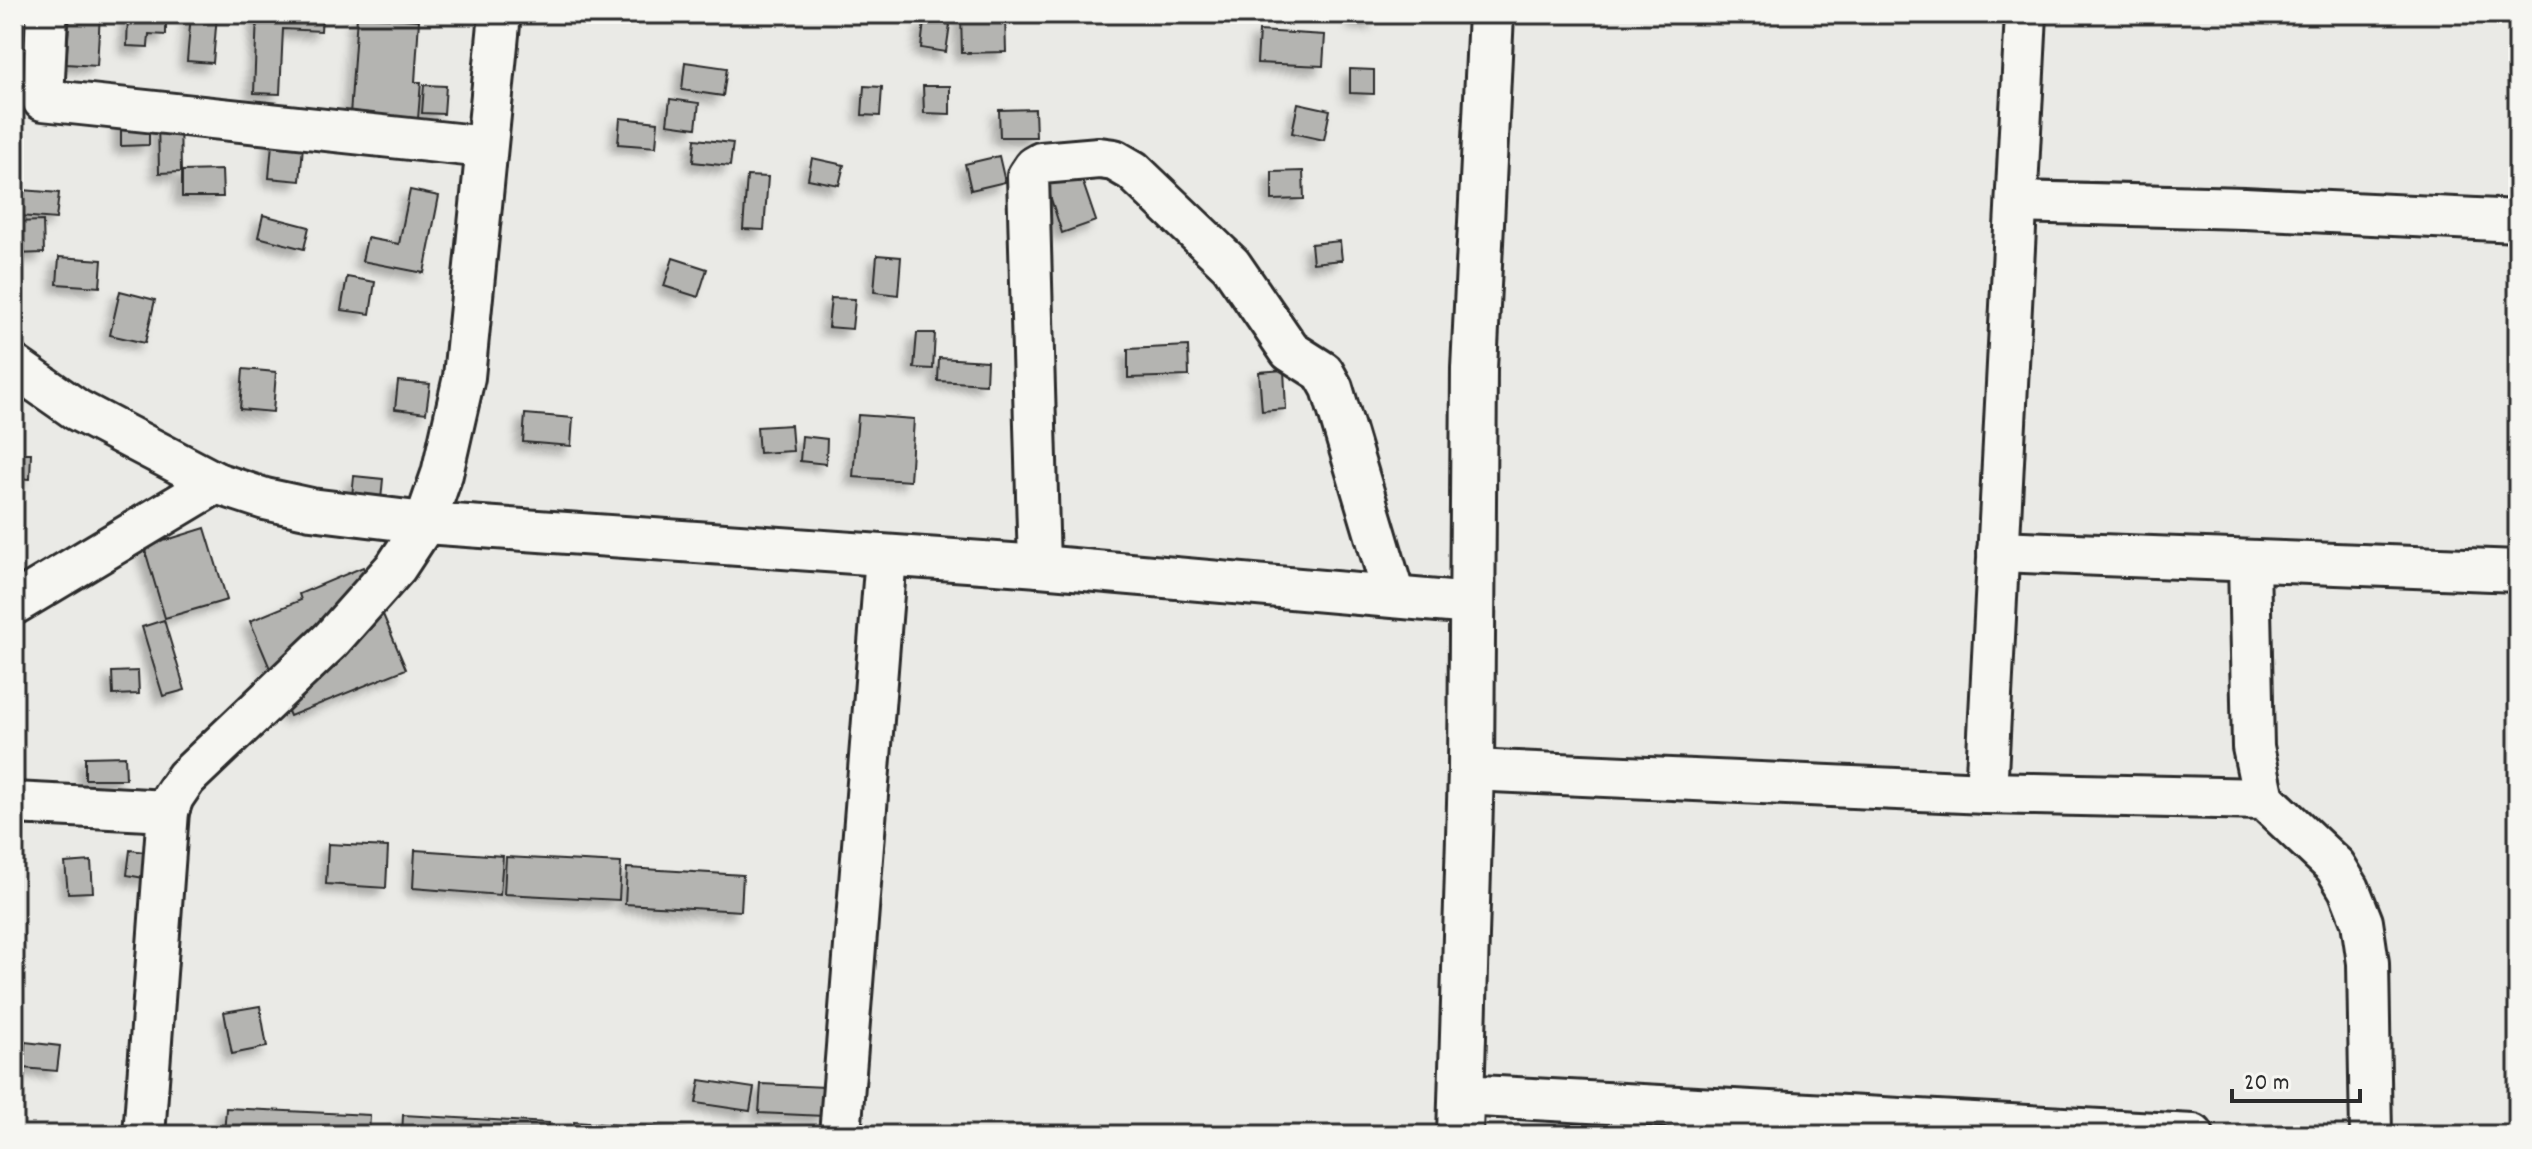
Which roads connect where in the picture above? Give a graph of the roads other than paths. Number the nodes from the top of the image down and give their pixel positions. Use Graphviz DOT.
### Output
graph roads {
  1 [pos="47,14"];
  2 [pos="500,14"];
  3 [pos="1491,14"];
  4 [pos="2026,14"];
  5 [pos="29,100"];
  6 [pos="485,147"];
  7 [pos="2018,202"];
  8 [pos="2518,221"];
  9 [pos="14,366"];
  10 [pos="216,483"];
  11 [pos="425,523"];
  12 [pos="1998,551"];
  13 [pos="886,556"];
  14 [pos="2249,562"];
  15 [pos="1039,566"];
  16 [pos="2518,571"];
  17 [pos="1394,596"];
  18 [pos="16,601"];
  19 [pos="1472,604"];
  20 [pos="1471,770"];
  21 [pos="1986,793"];
  22 [pos="2264,799"];
  23 [pos="14,803"];
  24 [pos="168,811"];
  25 [pos="1460,1115"];
  26 [pos="144,1135"];
  27 [pos="840,1135"];
  28 [pos="2193,1135"];
  29 [pos="2371,1135"];
  1 -- 5 [label="street"];
  2 -- 6 [label="street"];
  3 -- 19 [label="street"];
  4 -- 7 [label="street"];
  5 -- 6 [label="street"];
  6 -- 11 [label="street"];
  7 -- 8 [label="street"];
  7 -- 12 [label="street"];
  9 -- 10 [label="street"];
  10 -- 11 [label="street"];
  10 -- 18 [label="street"];
  11 -- 13 [label="street"];
  11 -- 24 [label="street"];
  12 -- 14 [label="street"];
  12 -- 21 [label="street"];
  13 -- 15 [label="street"];
  13 -- 27 [label="street"];
  14 -- 16 [label="street"];
  14 -- 22 [label="street"];
  15 -- 17 [label="street"];
  15 -- 17 [label="street"];
  17 -- 19 [label="street"];
  19 -- 20 [label="street"];
  20 -- 21 [label="street"];
  20 -- 25 [label="street"];
  21 -- 22 [label="street"];
  22 -- 29 [label="street"];
  23 -- 24 [label="street"];
  24 -- 26 [label="street"];
  25 -- 28 [label="street"];
}
